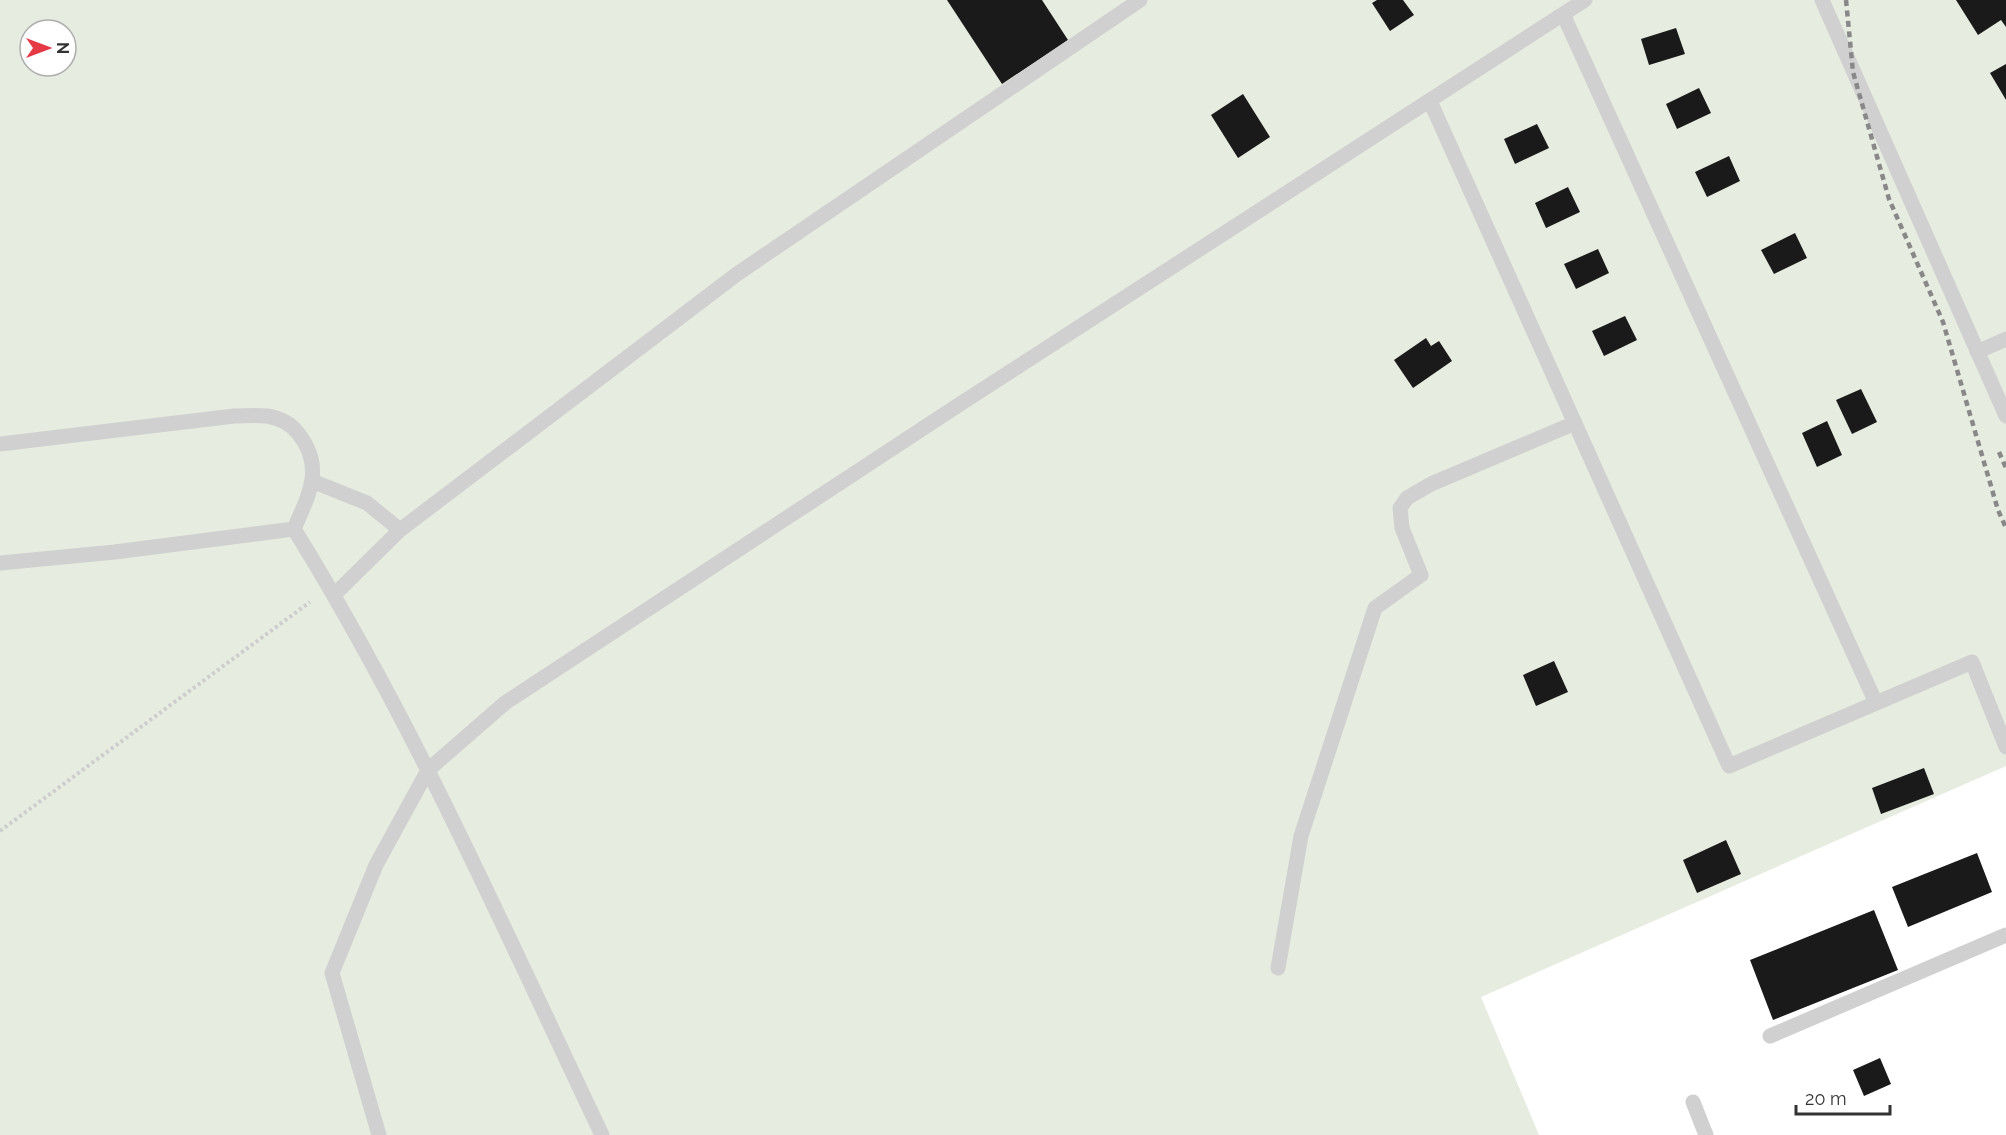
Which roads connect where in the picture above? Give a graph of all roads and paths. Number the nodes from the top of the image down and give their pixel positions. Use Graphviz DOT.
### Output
graph roads {
  1 [pos="1140,0"];
  2 [pos="1585,0"];
  3 [pos="1821,0"];
  4 [pos="1563,14"];
  5 [pos="1430,101"];
  6 [pos="2006,339"];
  7 [pos="1977,352"];
  8 [pos="2006,416"];
  9 [pos="1575,423"];
  10 [pos="0,444"];
  11 [pos="312,481"];
  12 [pos="294,529"];
  13 [pos="400,530"];
  14 [pos="0,563"];
  15 [pos="332,591"];
  16 [pos="1876,703"];
  17 [pos="2006,747"];
  18 [pos="428,770"];
  19 [pos="0,831"];
  20 [pos="2006,935"];
  21 [pos="1278,968"];
  22 [pos="1770,1036"];
  23 [pos="1693,1102"];
  24 [pos="379,1135"];
  25 [pos="602,1135"];
  26 [pos="1706,1135"];
  1 -- 13 [label="lane"];
  2 -- 4 [label="lane"];
  3 -- 7 [label="lane"];
  4 -- 5 [label="lane"];
  4 -- 16 [label="lane"];
  5 -- 9 [label="lane"];
  5 -- 18 [label="lane"];
  6 -- 7 [label="lane"];
  7 -- 8 [label="lane"];
  9 -- 16 [label="lane"];
  9 -- 21 [label="lane"];
  10 -- 11 [label="lane"];
  11 -- 12 [label="lane"];
  11 -- 13 [label="lane"];
  12 -- 14 [label="lane"];
  12 -- 15 [label="lane"];
  13 -- 15 [label="lane"];
  15 -- 18 [label="lane"];
  15 -- 19 [label="path"];
  16 -- 17 [label="lane"];
  18 -- 24 [label="lane"];
  18 -- 25 [label="lane"];
  20 -- 22 [label="lane"];
  23 -- 26 [label="lane"];
}
